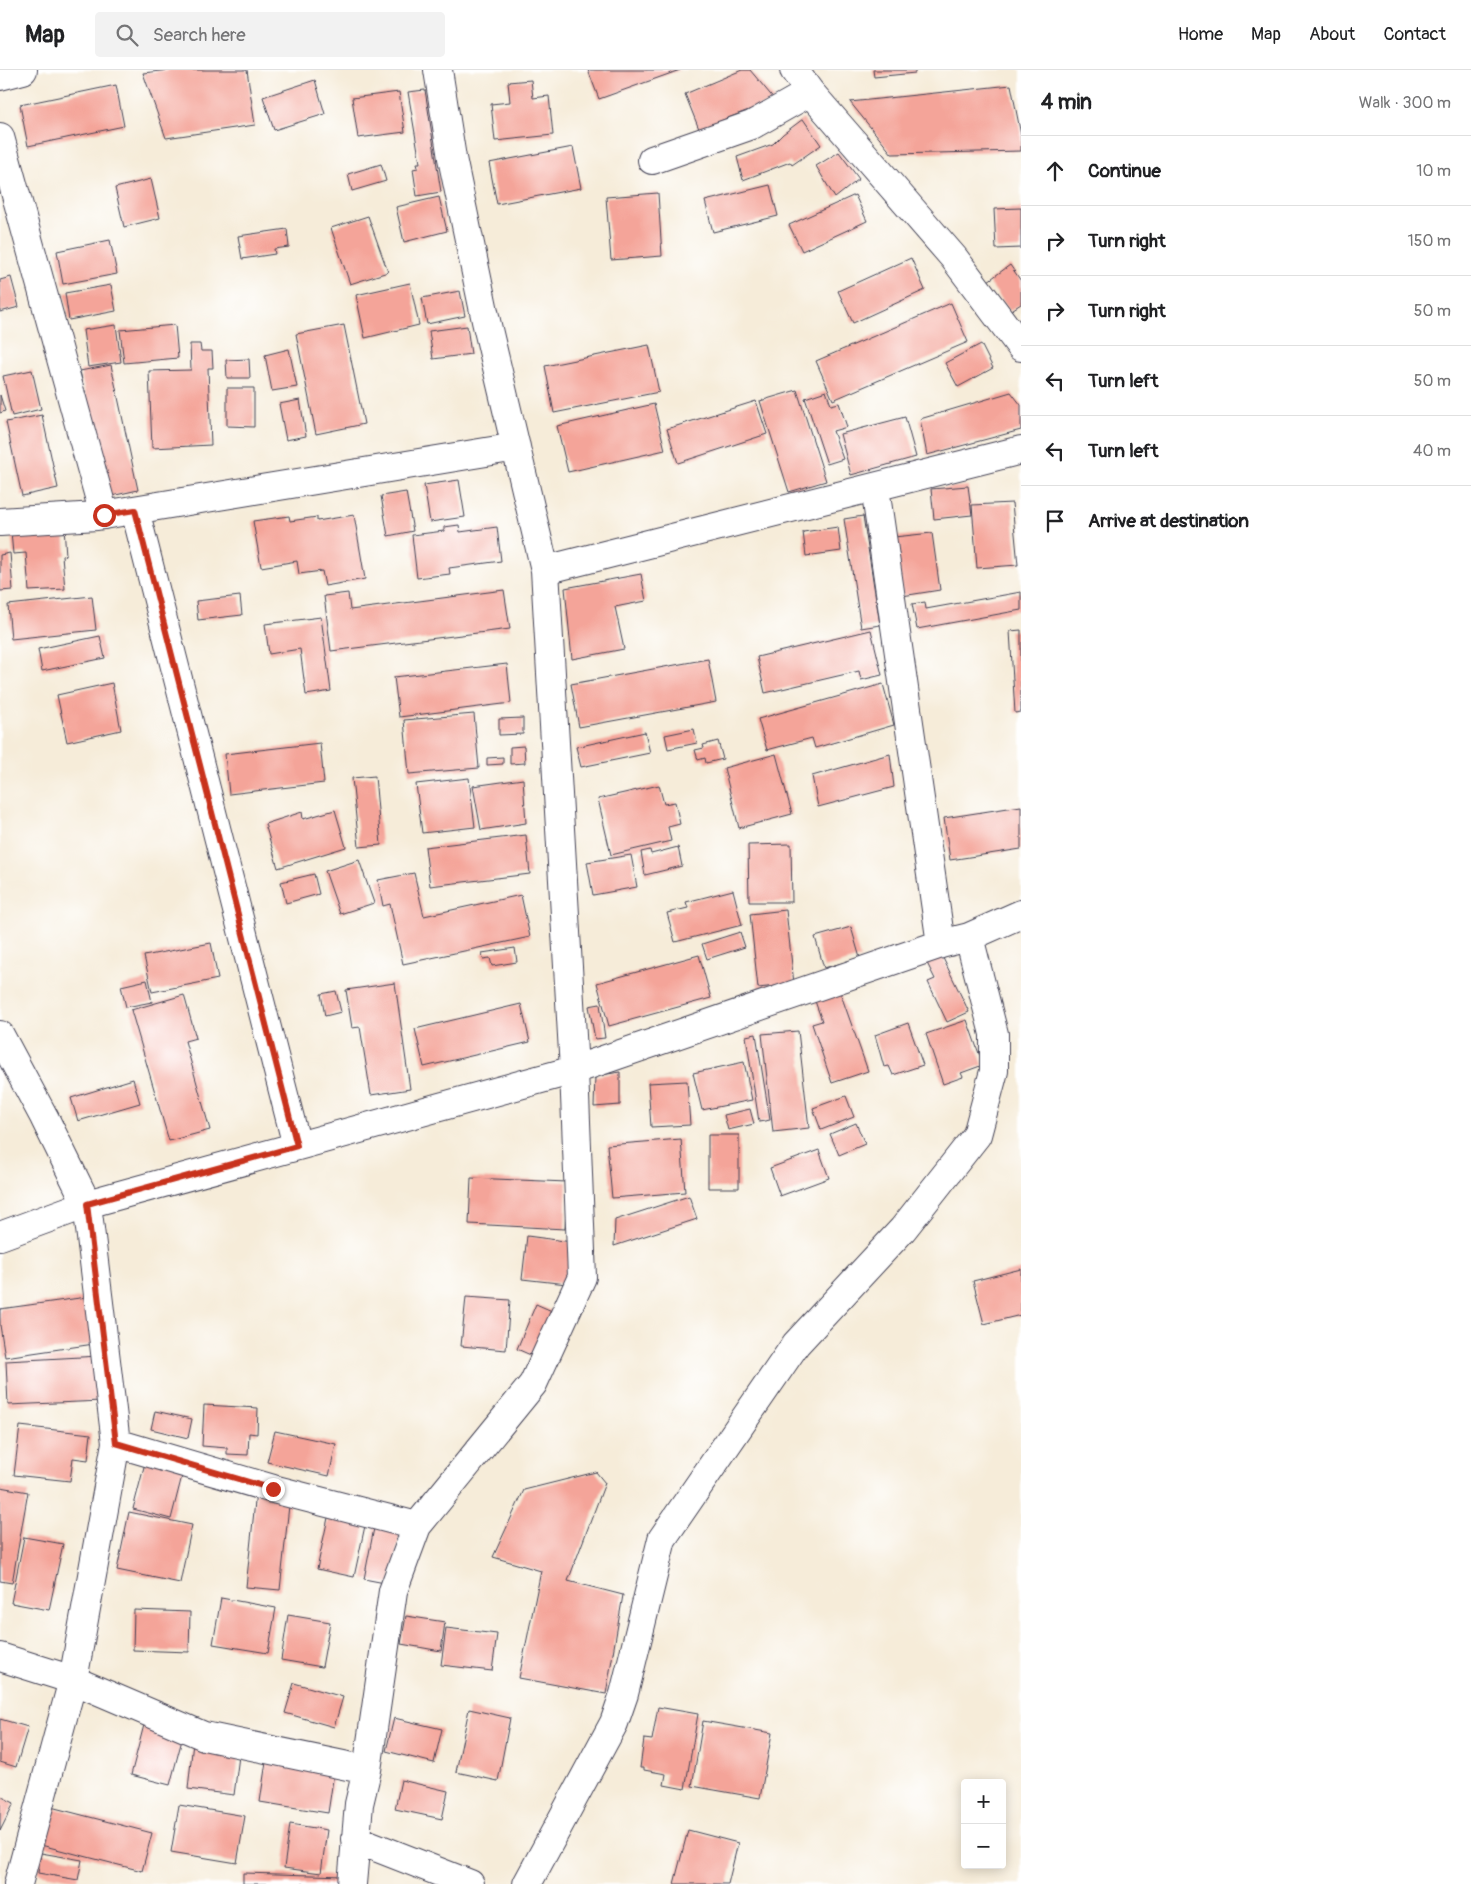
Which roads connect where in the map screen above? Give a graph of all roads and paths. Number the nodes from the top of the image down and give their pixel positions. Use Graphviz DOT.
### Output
graph roads {
  1 [pos="23,70"];
  2 [pos="438,70"];
  3 [pos="794,70"];
  4 [pos="0,76"];
  5 [pos="810,92"];
  6 [pos="0,136"];
  7 [pos="652,160"];
  8 [pos="1021,347"];
  9 [pos="516,447"];
  10 [pos="1021,450"];
  11 [pos="875,488"];
  12 [pos="135,510"];
  13 [pos="104,515"];
  14 [pos="0,522"];
  15 [pos="545,570"];
  16 [pos="1021,914"];
  17 [pos="969,937"];
  18 [pos="941,944"];
  19 [pos="0,1035"];
  20 [pos="574,1070"];
  21 [pos="297,1146"];
  22 [pos="87,1204"];
  23 [pos="0,1236"];
  24 [pos="116,1443"];
  25 [pos="417,1526"];
  26 [pos="0,1657"];
  27 [pos="73,1680"];
  28 [pos="367,1770"];
  29 [pos="355,1839"];
  30 [pos="18,1884"];
  31 [pos="352,1884"];
  32 [pos="470,1884"];
  33 [pos="527,1884"];
  1 -- 4 [label="street"];
  2 -- 9 [label="street"];
  3 -- 5 [label="street"];
  5 -- 7 [label="street"];
  5 -- 8 [label="street"];
  6 -- 13 [label="street"];
  9 -- 12 [label="street"];
  9 -- 15 [label="street"];
  10 -- 11 [label="street"];
  11 -- 15 [label="street"];
  11 -- 18 [label="street"];
  12 -- 13 [label="street"];
  12 -- 21 [label="street"];
  13 -- 14 [label="street"];
  15 -- 20 [label="street"];
  16 -- 17 [label="street"];
  17 -- 18 [label="street"];
  17 -- 33 [label="street"];
  18 -- 20 [label="street"];
  19 -- 22 [label="street"];
  20 -- 21 [label="street"];
  20 -- 25 [label="street"];
  21 -- 22 [label="street"];
  22 -- 23 [label="street"];
  22 -- 24 [label="street"];
  24 -- 25 [label="street"];
  24 -- 27 [label="street"];
  25 -- 28 [label="street"];
  26 -- 27 [label="street"];
  27 -- 28 [label="street"];
  27 -- 30 [label="street"];
  28 -- 29 [label="street"];
  29 -- 31 [label="street"];
  29 -- 32 [label="street"];
}
